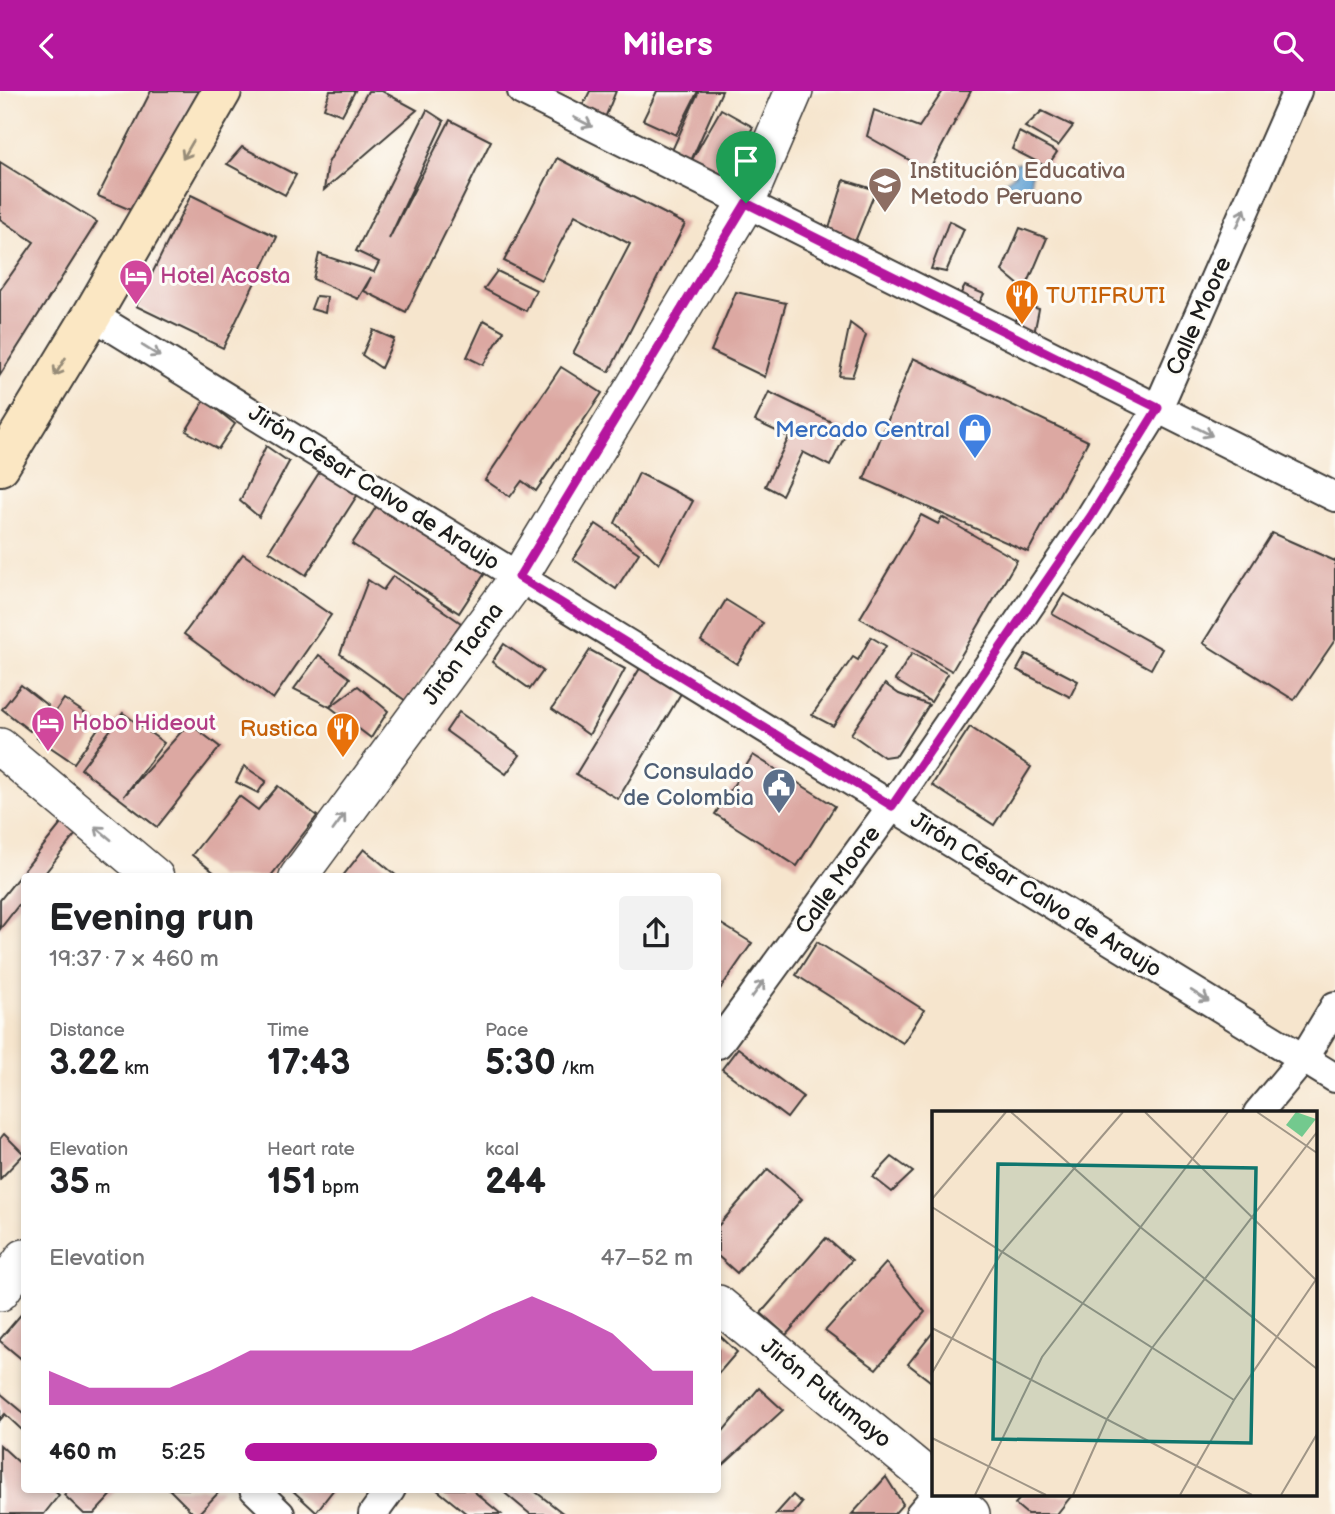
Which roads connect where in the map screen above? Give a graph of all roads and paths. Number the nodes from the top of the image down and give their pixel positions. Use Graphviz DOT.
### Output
graph roads {
  1 [pos="222,91"];
  2 [pos="522,91"];
  3 [pos="794,91"];
  4 [pos="1297,91"];
  5 [pos="746,203"];
  6 [pos="92,315"];
  7 [pos="1158,408"];
  8 [pos="0,466"];
  9 [pos="1335,497"];
  10 [pos="519,577"];
  11 [pos="0,747"];
  12 [pos="892,806"];
  13 [pos="150,873"];
  14 [pos="301,873"];
  15 [pos="1335,1006"];
  16 [pos="721,1040"];
  17 [pos="1303,1059"];
  18 [pos="1335,1078"];
  19 [pos="1260,1111"];
  20 [pos="721,1306"];
  21 [pos="932,1480"];
  22 [pos="258,1493"];
  23 [pos="388,1493"];
  24 [pos="934,1497"];
  25 [pos="951,1497"];
  26 [pos="280,1514"];
  27 [pos="373,1514"];
  28 [pos="920,1514"];
  29 [pos="971,1514"];
  1 -- 6 [label="main road, one-way"];
  2 -- 5 [label="street, one-way"];
  3 -- 5 [label="street, Jirón Tacna"];
  7 -- 4 [label="street, Calle Moore, one-way"];
  5 -- 7 [label="street"];
  5 -- 10 [label="street, Jirón Tacna"];
  6 -- 8 [label="main road, one-way"];
  6 -- 10 [label="street, Jirón César Calvo de Araujo, one-way"];
  7 -- 9 [label="street, one-way"];
  7 -- 12 [label="street, Calle Moore"];
  10 -- 12 [label="street, Jirón César Calvo de Araujo"];
  14 -- 10 [label="street, Jirón Tacna, one-way"];
  13 -- 11 [label="street, one-way"];
  16 -- 12 [label="street, Calle Moore, one-way"];
  12 -- 17 [label="street, Jirón César Calvo de Araujo, one-way"];
  15 -- 17 [label="street"];
  17 -- 18 [label="street, Jirón César Calvo de Araujo"];
  17 -- 19 [label="street"];
  20 -- 21 [label="street, Jirón Putumayo"];
  22 -- 26 [label="street"];
  23 -- 27 [label="street"];
  24 -- 28 [label="street"];
  25 -- 29 [label="street"];
}
